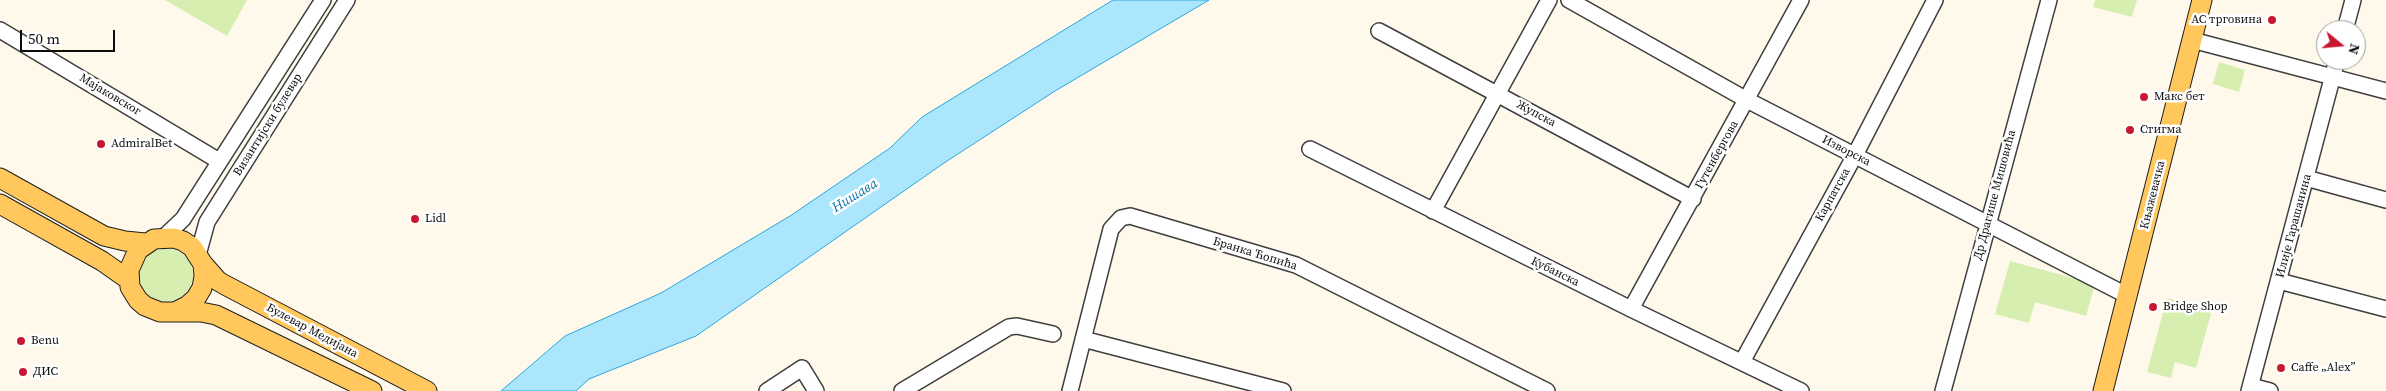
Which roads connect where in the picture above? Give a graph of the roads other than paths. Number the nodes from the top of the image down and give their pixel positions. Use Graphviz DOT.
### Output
graph roads {
  1 [pos="323,0"];
  2 [pos="347,0"];
  3 [pos="1549,0"];
  4 [pos="1568,0"];
  5 [pos="1801,0"];
  6 [pos="1935,0"];
  7 [pos="2048,0"];
  8 [pos="2202,0"];
  9 [pos="2353,0"];
  10 [pos="2348,20"];
  11 [pos="0,30"];
  12 [pos="1379,31"];
  13 [pos="2192,40"];
  14 [pos="2334,70"];
  15 [pos="2332,78"];
  16 [pos="2386,92"];
  17 [pos="1497,93"];
  18 [pos="1747,100"];
  19 [pos="1310,149"];
  20 [pos="1856,155"];
  21 [pos="219,161"];
  22 [pos="0,178"];
  23 [pos="2306,178"];
  24 [pos="1693,199"];
  25 [pos="2386,200"];
  26 [pos="0,204"];
  27 [pos="1433,211"];
  28 [pos="1987,225"];
  29 [pos="164,237"];
  30 [pos="146,243"];
  31 [pos="201,260"];
  32 [pos="129,280"];
  33 [pos="2279,281"];
  34 [pos="2128,296"];
  35 [pos="2386,309"];
  36 [pos="1631,310"];
  37 [pos="177,311"];
  38 [pos="1053,334"];
  39 [pos="1083,339"];
  40 [pos="1742,362"];
  41 [pos="2250,388"];
  42 [pos="372,391"];
  43 [pos="427,391"];
  44 [pos="767,391"];
  45 [pos="816,391"];
  46 [pos="902,391"];
  47 [pos="1070,391"];
  48 [pos="1283,391"];
  49 [pos="1547,391"];
  50 [pos="1801,391"];
  51 [pos="1942,391"];
  52 [pos="2103,391"];
  53 [pos="2270,391"];
  1 -- 21 [label="street, Византијски булевар"];
  2 -- 31 [label="street, Византијски булевар"];
  3 -- 17 [label="street"];
  4 -- 18 [label="street, Изворска"];
  5 -- 18 [label="street, Гутенбергова"];
  6 -- 20 [label="street, Карпатска"];
  7 -- 28 [label="street, Др Драгише Мишовића"];
  8 -- 13 [label="main road, Књажевачка"];
  9 -- 10 [label="street"];
  11 -- 21 [label="street, Мајаковског"];
  12 -- 17 [label="street, Жупска"];
  13 -- 15 [label="street"];
  13 -- 34 [label="main road, Књажевачка"];
  14 -- 15 [label="street, Илије Гарашанина"];
  15 -- 16 [label="street"];
  15 -- 23 [label="street, Илије Гарашанина"];
  17 -- 24 [label="street, Жупска"];
  17 -- 27 [label="street"];
  18 -- 20 [label="street, Изворска"];
  18 -- 24 [label="street, Гутенбергова"];
  19 -- 27 [label="street, Кубанска"];
  20 -- 28 [label="street, Изворска"];
  20 -- 40 [label="street, Карпатска"];
  21 -- 29 [label="street, Византијски булевар"];
  22 -- 30 [label="main road"];
  23 -- 25 [label="street"];
  23 -- 33 [label="street, Илије Гарашанина"];
  24 -- 36 [label="street, Гутенбергова"];
  26 -- 32 [label="main road, Булевар Медијана"];
  27 -- 36 [label="street, Кубанска"];
  28 -- 34 [label="street, Изворска"];
  28 -- 51 [label="street, Др Драгише Мишовића"];
  29 -- 30 [label="main road"];
  29 -- 31 [label="main road, Булевар Медијана"];
  30 -- 32 [label="main road"];
  31 -- 37 [label="main road"];
  31 -- 43 [label="main road, Булевар Медијана"];
  32 -- 37 [label="main road, Булевар Медијана"];
  33 -- 35 [label="street"];
  33 -- 41 [label="street, Илије Гарашанина"];
  34 -- 52 [label="main road, Књажевачка"];
  36 -- 40 [label="street, Кубанска"];
  37 -- 42 [label="main road, Булевар Медијана"];
  38 -- 46 [label="street"];
  39 -- 47 [label="street, Бранка Ћопића"];
  39 -- 48 [label="street"];
  39 -- 49 [label="street, Бранка Ћопића"];
  40 -- 50 [label="street, Кубанска"];
  41 -- 53 [label="street"];
  44 -- 45 [label="street"];
}
